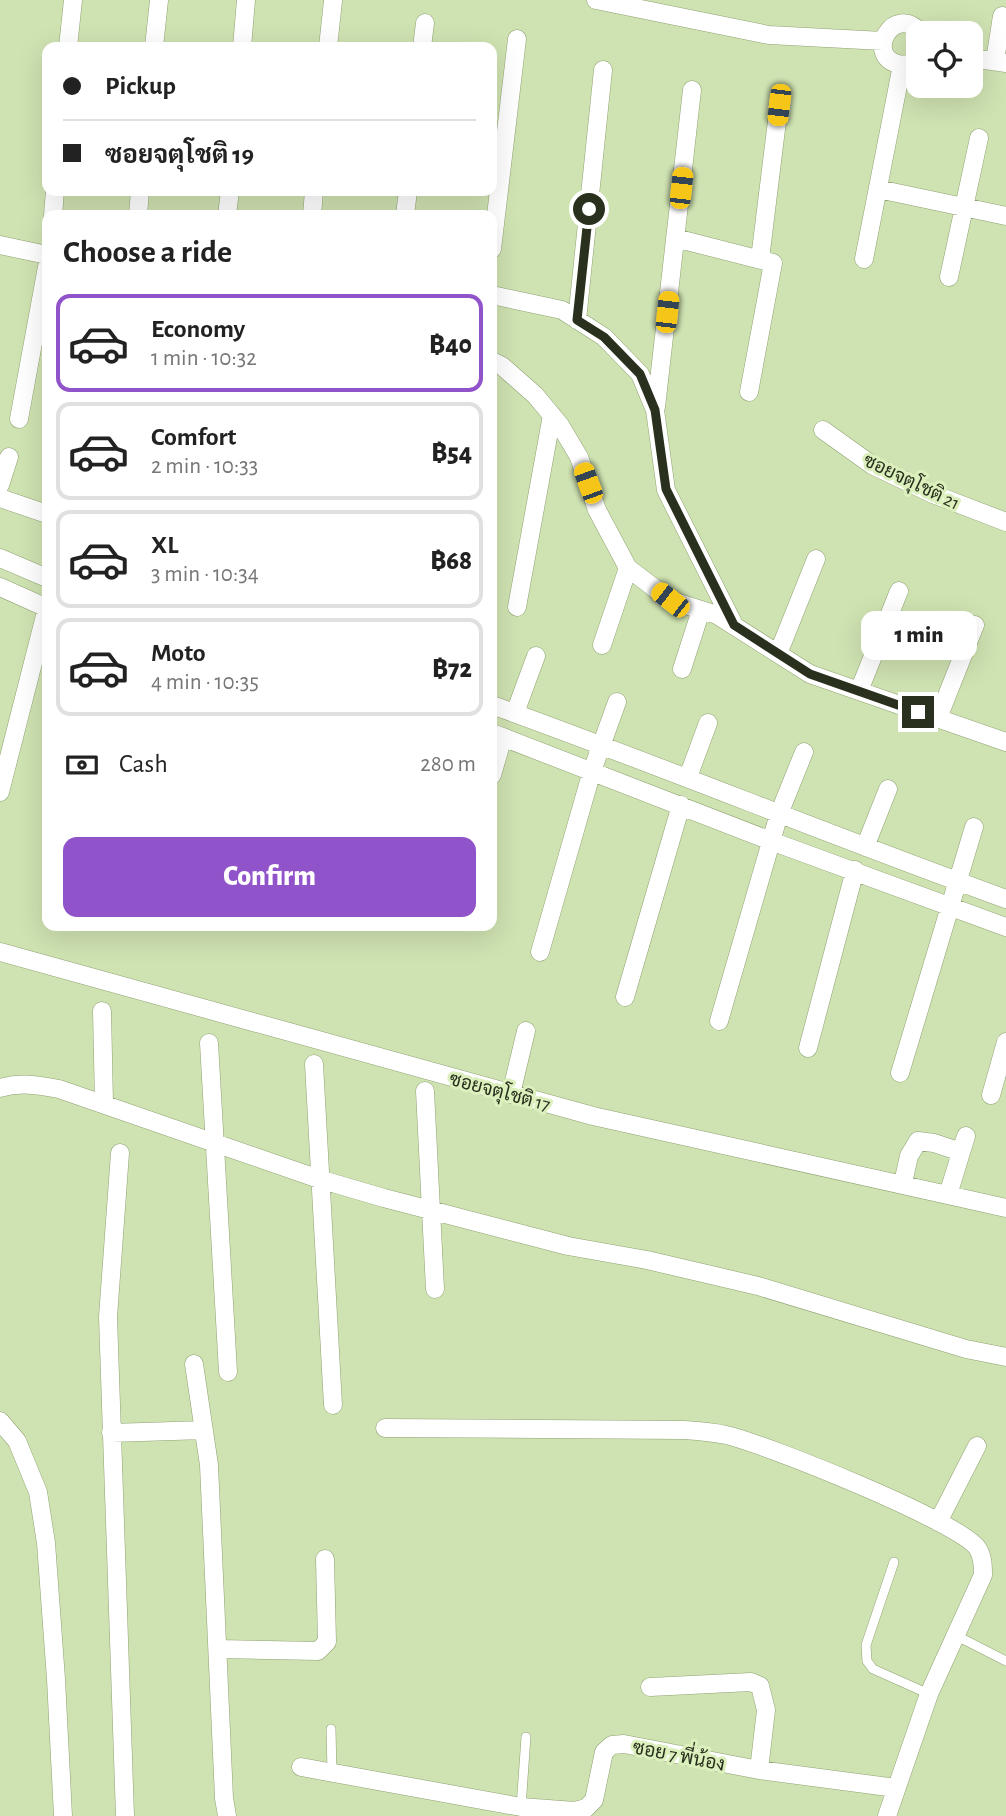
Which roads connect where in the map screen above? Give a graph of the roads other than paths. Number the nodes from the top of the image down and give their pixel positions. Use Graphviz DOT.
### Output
graph roads {
  1 [pos="73,0"];
  2 [pos="159,0"];
  3 [pos="246,0"];
  4 [pos="596,0"];
  5 [pos="333,1"];
  6 [pos="1002,16"];
  7 [pos="425,23"];
  8 [pos="906,24"];
  9 [pos="517,39"];
  10 [pos="883,41"];
  11 [pos="69,42"];
  12 [pos="155,42"];
  13 [pos="242,42"];
  14 [pos="329,42"];
  15 [pos="423,42"];
  16 [pos="983,60"];
  17 [pos="906,62"];
  18 [pos="1001,62"];
  19 [pos="603,69"];
  20 [pos="906,77"];
  21 [pos="692,90"];
  22 [pos="779,105"];
  23 [pos="979,138"];
  24 [pos="878,189"];
  25 [pos="964,207"];
  26 [pos="497,210"];
  27 [pos="1006,216"];
  28 [pos="675,238"];
  29 [pos="0,245"];
  30 [pos="42,254"];
  31 [pos="760,259"];
  32 [pos="864,259"];
  33 [pos="949,277"];
  34 [pos="42,294"];
  35 [pos="497,296"];
  36 [pos="577,320"];
  37 [pos="497,364"];
  38 [pos="749,392"];
  39 [pos="655,410"];
  40 [pos="552,415"];
  41 [pos="19,419"];
  42 [pos="823,430"];
  43 [pos="9,457"];
  44 [pos="0,485"];
  45 [pos="0,498"];
  46 [pos="42,512"];
  47 [pos="1006,522"];
  48 [pos="0,558"];
  49 [pos="816,559"];
  50 [pos="628,568"];
  51 [pos="42,576"];
  52 [pos="0,587"];
  53 [pos="898,591"];
  54 [pos="42,606"];
  55 [pos="516,607"];
  56 [pos="701,610"];
  57 [pos="734,625"];
  58 [pos="975,625"];
  59 [pos="42,628"];
  60 [pos="602,645"];
  61 [pos="778,654"];
  62 [pos="536,656"];
  63 [pos="682,669"];
  64 [pos="859,691"];
  65 [pos="617,702"];
  66 [pos="497,707"];
  67 [pos="515,713"];
  68 [pos="938,718"];
  69 [pos="708,723"];
  70 [pos="498,735"];
  71 [pos="1006,742"];
  72 [pos="601,745"];
  73 [pos="804,752"];
  74 [pos="592,771"];
  75 [pos="688,777"];
  76 [pos="888,789"];
  77 [pos="0,792"];
  78 [pos="681,805"];
  79 [pos="779,814"];
  80 [pos="974,827"];
  81 [pos="771,841"];
  82 [pos="865,847"];
  83 [pos="855,870"];
  84 [pos="957,883"];
  85 [pos="1006,899"];
  86 [pos="950,905"];
  87 [pos="1006,927"];
  88 [pos="540,952"];
  89 [pos="0,953"];
  90 [pos="625,997"];
  91 [pos="102,1011"];
  92 [pos="719,1021"];
  93 [pos="526,1031"];
  94 [pos="1006,1042"];
  95 [pos="209,1043"];
  96 [pos="808,1048"];
  97 [pos="314,1064"];
  98 [pos="900,1073"];
  99 [pos="0,1088"];
  100 [pos="425,1091"];
  101 [pos="511,1094"];
  102 [pos="991,1095"];
  103 [pos="104,1103"];
  104 [pos="215,1144"];
  105 [pos="120,1153"];
  106 [pos="319,1179"];
  107 [pos="903,1183"];
  108 [pos="948,1195"];
  109 [pos="1006,1208"];
  110 [pos="430,1209"];
  111 [pos="435,1289"];
  112 [pos="1006,1357"];
  113 [pos="194,1364"];
  114 [pos="228,1372"];
  115 [pos="333,1405"];
  116 [pos="0,1421"];
  117 [pos="385,1428"];
  118 [pos="204,1430"];
  119 [pos="111,1433"];
  120 [pos="977,1446"];
  121 [pos="938,1522"];
  122 [pos="325,1559"];
  123 [pos="894,1562"];
  124 [pos="957,1636"];
  125 [pos="218,1649"];
  126 [pos="1006,1661"];
  127 [pos="650,1687"];
  128 [pos="929,1694"];
  129 [pos="331,1729"];
  130 [pos="526,1737"];
  131 [pos="301,1767"];
  132 [pos="759,1770"];
  133 [pos="332,1773"];
  134 [pos="896,1788"];
  135 [pos="520,1807"];
  136 [pos="63,1816"];
  137 [pos="125,1816"];
  138 [pos="227,1816"];
  139 [pos="887,1816"];
  1 -- 11 [label="street"];
  2 -- 12 [label="street"];
  3 -- 13 [label="street"];
  4 -- 10 [label="street"];
  5 -- 14 [label="street"];
  6 -- 18 [label="street"];
  7 -- 15 [label="street"];
  8 -- 10 [label="street"];
  9 -- 26 [label="street"];
  10 -- 17 [label="street"];
  16 -- 18 [label="street"];
  19 -- 36 [label="street"];
  20 -- 24 [label="street"];
  21 -- 28 [label="street"];
  22 -- 31 [label="street"];
  23 -- 25 [label="street"];
  24 -- 25 [label="street"];
  24 -- 32 [label="street"];
  25 -- 27 [label="street"];
  25 -- 33 [label="street"];
  28 -- 31 [label="street"];
  28 -- 39 [label="street"];
  29 -- 30 [label="street"];
  31 -- 38 [label="street"];
  34 -- 41 [label="street"];
  35 -- 36 [label="street"];
  36 -- 39 [label="street"];
  37 -- 40 [label="street"];
  39 -- 57 [label="street"];
  40 -- 50 [label="street"];
  40 -- 55 [label="street"];
  42 -- 47 [label="street, ซอยจตุโชติ 21"];
  43 -- 44 [label="street"];
  45 -- 46 [label="street"];
  48 -- 51 [label="street"];
  49 -- 61 [label="street"];
  50 -- 56 [label="street"];
  50 -- 60 [label="street"];
  52 -- 54 [label="street"];
  53 -- 64 [label="street"];
  56 -- 57 [label="street"];
  56 -- 63 [label="street"];
  57 -- 61 [label="street"];
  58 -- 68 [label="street"];
  59 -- 77 [label="street"];
  61 -- 64 [label="street"];
  62 -- 67 [label="street"];
  64 -- 68 [label="street"];
  65 -- 72 [label="street"];
  66 -- 67 [label="street"];
  67 -- 72 [label="street"];
  68 -- 71 [label="street"];
  69 -- 75 [label="street"];
  70 -- 74 [label="street"];
  72 -- 74 [label="street"];
  72 -- 75 [label="street"];
  73 -- 79 [label="street"];
  74 -- 78 [label="street"];
  74 -- 88 [label="street"];
  75 -- 79 [label="street"];
  76 -- 82 [label="street"];
  78 -- 81 [label="street"];
  78 -- 90 [label="street"];
  79 -- 81 [label="street"];
  79 -- 82 [label="street"];
  80 -- 84 [label="street"];
  81 -- 83 [label="street"];
  81 -- 92 [label="street"];
  82 -- 84 [label="street"];
  83 -- 86 [label="street"];
  83 -- 96 [label="street"];
  84 -- 85 [label="street"];
  84 -- 86 [label="street"];
  86 -- 87 [label="street"];
  86 -- 98 [label="street"];
  89 -- 101 [label="street, ซอยจตุโชติ 17"];
  91 -- 103 [label="street"];
  93 -- 101 [label="street"];
  94 -- 102 [label="street"];
  95 -- 104 [label="street"];
  97 -- 106 [label="street"];
  99 -- 103 [label="street"];
  100 -- 110 [label="street"];
  101 -- 107 [label="street, ซอยจตุโชติ 17"];
  103 -- 104 [label="street"];
  104 -- 106 [label="street"];
  104 -- 114 [label="street"];
  105 -- 119 [label="street"];
  106 -- 110 [label="street"];
  106 -- 115 [label="street"];
  107 -- 108 [label="street, ซอยจตุโชติ 17"];
  107 -- 108 [label="street"];
  108 -- 109 [label="street, ซอยจตุโชติ 17"];
  110 -- 111 [label="street"];
  110 -- 112 [label="street"];
  113 -- 118 [label="street"];
  116 -- 136 [label="street"];
  117 -- 121 [label="street"];
  118 -- 119 [label="street"];
  118 -- 125 [label="street"];
  119 -- 137 [label="street"];
  120 -- 121 [label="street"];
  121 -- 124 [label="street"];
  122 -- 125 [label="street"];
  123 -- 128 [label="lane"];
  124 -- 126 [label="lane"];
  124 -- 128 [label="street"];
  125 -- 138 [label="street"];
  127 -- 132 [label="street"];
  128 -- 134 [label="street"];
  129 -- 133 [label="lane"];
  130 -- 135 [label="lane"];
  131 -- 133 [label="street, ซอย 7 พี่น้อง"];
  132 -- 134 [label="street, ซอย 7 พี่น้อง"];
  132 -- 135 [label="street, ซอย 7 พี่น้อง"];
  133 -- 135 [label="street, ซอย 7 พี่น้อง"];
  134 -- 139 [label="street"];
}
